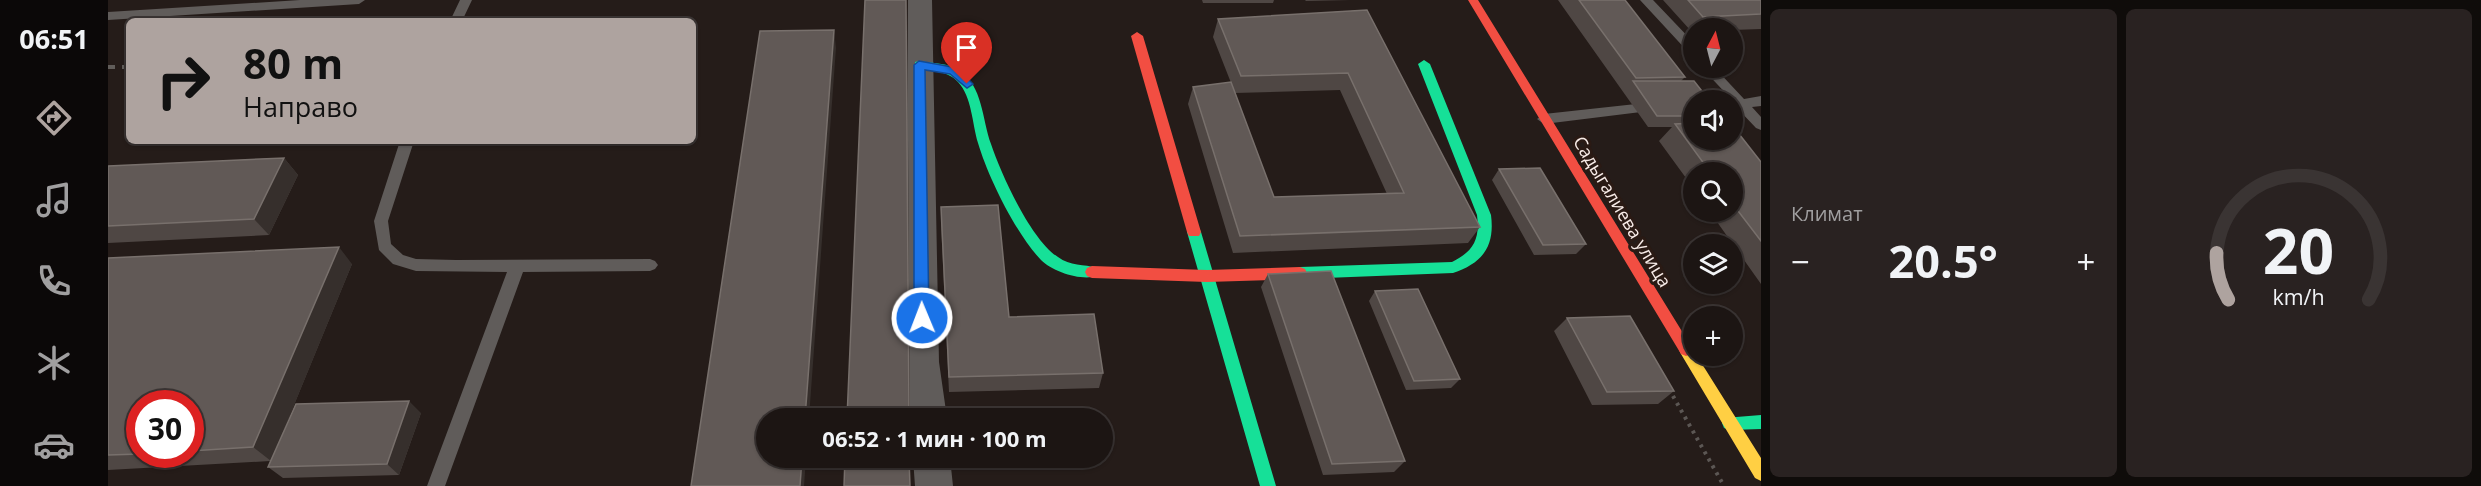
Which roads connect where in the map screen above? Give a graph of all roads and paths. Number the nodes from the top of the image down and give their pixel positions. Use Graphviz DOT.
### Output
graph roads {
  1 [pos="359,0"];
  2 [pos="466,0"];
  3 [pos="920,0"];
  4 [pos="1473,0"];
  5 [pos="1646,0"];
  6 [pos="108,16"];
  7 [pos="457,18"];
  8 [pos="1137,36"];
  9 [pos="1683,39"];
  10 [pos="1424,64"];
  11 [pos="919,65"];
  12 [pos="1716,78"];
  13 [pos="1726,90"];
  14 [pos="1761,101"];
  15 [pos="1743,104"];
  16 [pos="1743,109"];
  17 [pos="1636,110"];
  18 [pos="1544,119"];
  19 [pos="1761,125"];
  20 [pos="406,144"];
  21 [pos="650,265"];
  22 [pos="517,266"];
  23 [pos="1207,276"];
  24 [pos="928,408"];
  25 [pos="1761,422"];
  26 [pos="1730,423"];
  27 [pos="933,468"];
  28 [pos="1761,473"];
  29 [pos="436,486"];
  30 [pos="934,486"];
  31 [pos="1268,486"];
  1 -- 6 [label="lane"];
  2 -- 7 [label="lane"];
  3 -- 11 [label="street"];
  4 -- 18 [label="street, Садыгалиева улица"];
  5 -- 9 [label="lane"];
  8 -- 23 [label="street"];
  10 -- 23 [label="street"];
  11 -- 23 [label="street"];
  11 -- 24 [label="street"];
  12 -- 13 [label="lane"];
  14 -- 15 [label="lane"];
  16 -- 19 [label="lane"];
  17 -- 18 [label="lane"];
  18 -- 26 [label="street, Садыгалиева улица"];
  20 -- 22 [label="lane"];
  21 -- 22 [label="lane"];
  22 -- 29 [label="lane"];
  23 -- 31 [label="street"];
  25 -- 26 [label="street"];
  26 -- 28 [label="street, Садыгалиева улица"];
  27 -- 30 [label="street"];
}
